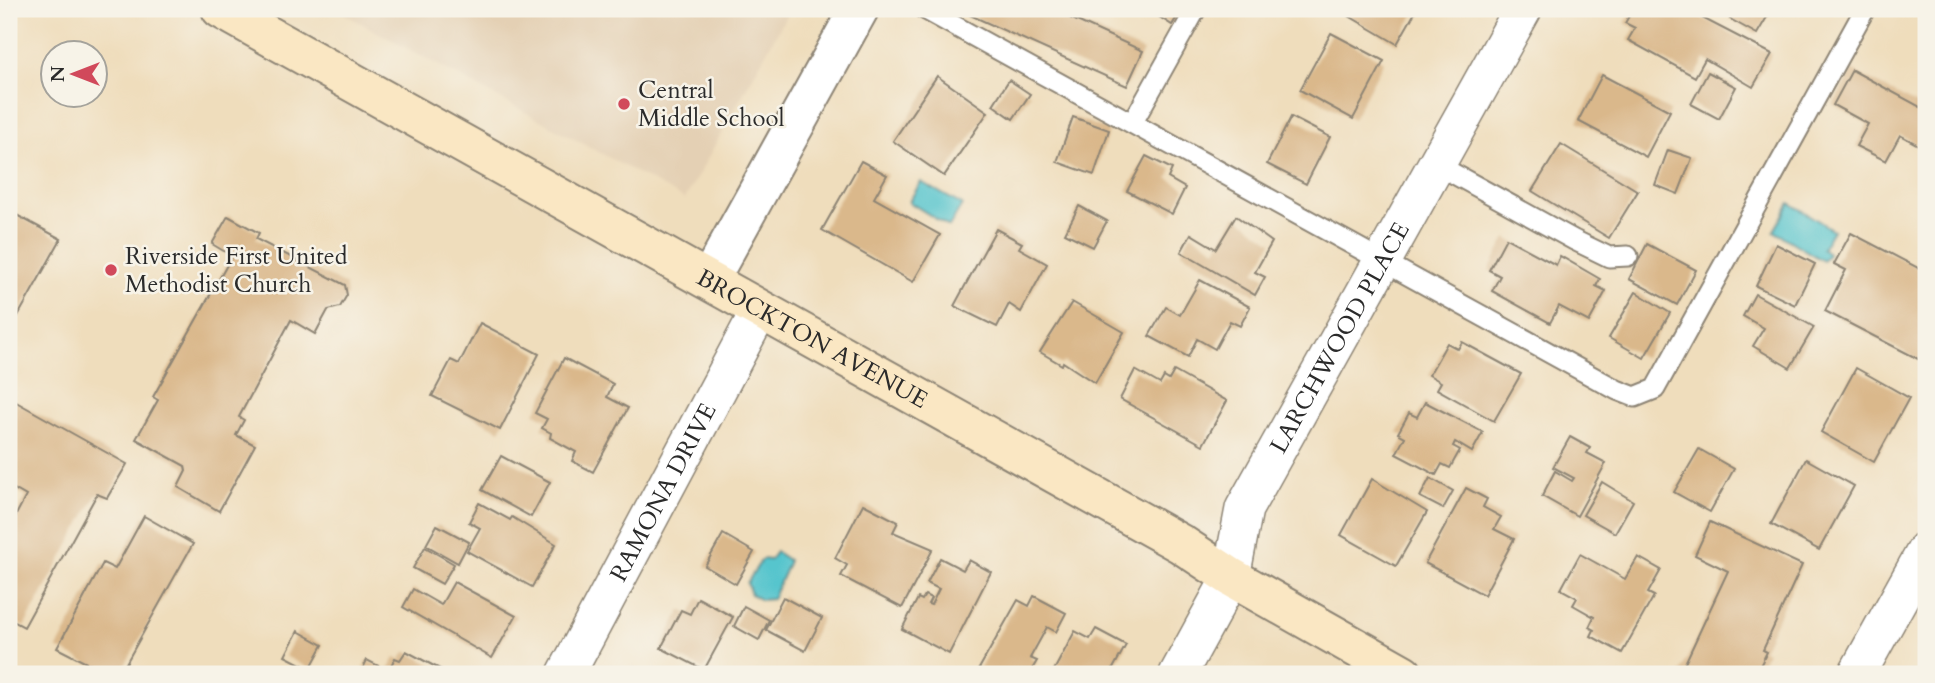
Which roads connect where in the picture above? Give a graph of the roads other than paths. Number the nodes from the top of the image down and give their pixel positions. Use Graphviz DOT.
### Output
graph roads {
  1 [pos="221,9"];
  2 [pos="859,9"];
  3 [pos="924,9"];
  4 [pos="1196,9"];
  5 [pos="1523,9"];
  6 [pos="1865,9"];
  7 [pos="1132,122"];
  8 [pos="1436,164"];
  9 [pos="1628,256"];
  10 [pos="1382,260"];
  11 [pos="709,279"];
  12 [pos="760,310"];
  13 [pos="1926,550"];
  14 [pos="1231,577"];
  15 [pos="566,674"];
  16 [pos="1178,674"];
  17 [pos="1403,674"];
  18 [pos="1857,674"];
  1 -- 11 [label="main road, BROCKTON AVENUE"];
  2 -- 11 [label="street"];
  3 -- 7 [label="lane"];
  4 -- 7 [label="lane"];
  5 -- 8 [label="street, LARCHWOOD PLACE"];
  6 -- 10 [label="lane"];
  7 -- 10 [label="lane"];
  8 -- 9 [label="lane"];
  8 -- 10 [label="street, LARCHWOOD PLACE"];
  10 -- 14 [label="street, LARCHWOOD PLACE"];
  11 -- 12 [label="main road, BROCKTON AVENUE"];
  12 -- 14 [label="main road, BROCKTON AVENUE"];
  12 -- 15 [label="street, RAMONA DRIVE"];
  13 -- 18 [label="street"];
  14 -- 16 [label="street, LARCHWOOD PLACE"];
  14 -- 17 [label="main road, BROCKTON AVENUE"];
}
